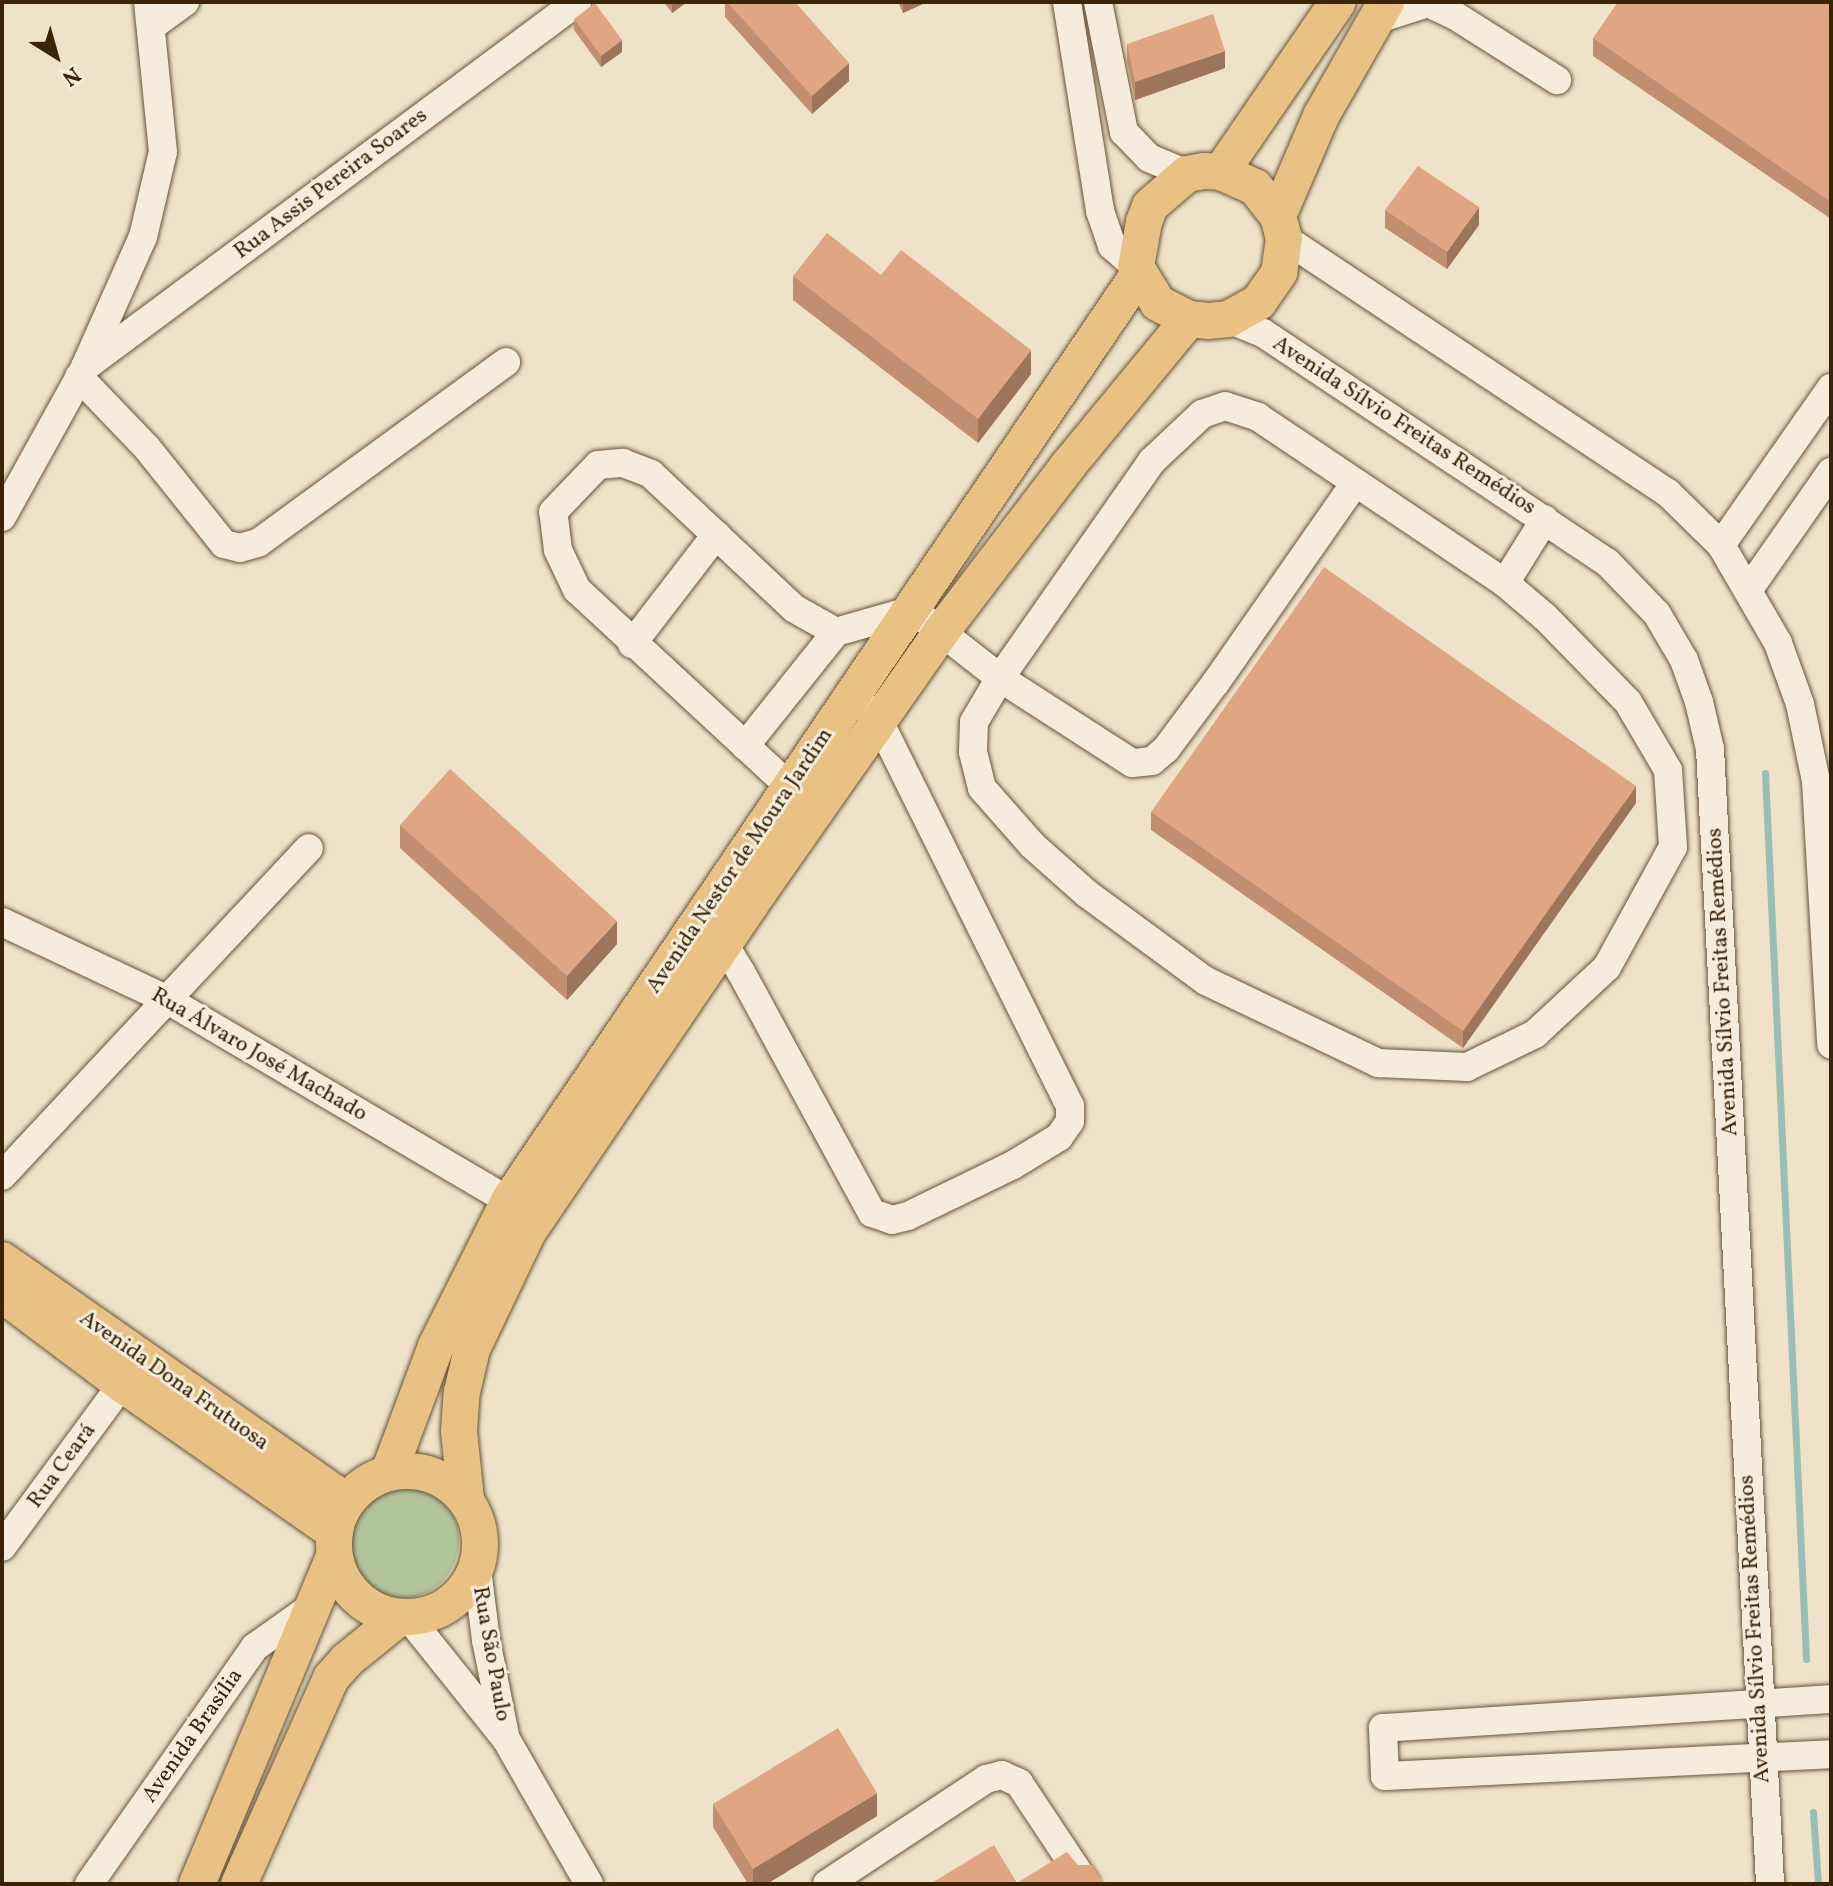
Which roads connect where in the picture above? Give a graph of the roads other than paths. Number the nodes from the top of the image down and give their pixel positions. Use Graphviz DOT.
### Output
graph roads {
  1 [pos="185,2"];
  2 [pos="577,2"];
  3 [pos="1067,2"];
  4 [pos="1098,2"];
  5 [pos="1338,2"];
  6 [pos="1380,11"];
  7 [pos="150,14"];
  8 [pos="1557,80"];
  9 [pos="1204,173"];
  10 [pos="1281,227"];
  11 [pos="1137,271"];
  12 [pos="1189,319"];
  13 [pos="1228,319"];
  14 [pos="506,362"];
  15 [pos="82,372"];
  16 [pos="1831,388"];
  17 [pos="1831,472"];
  18 [pos="1355,483"];
  19 [pos="2,517"];
  20 [pos="1545,519"];
  21 [pos="716,535"];
  22 [pos="1721,545"];
  23 [pos="1505,583"];
  24 [pos="1749,589"];
  25 [pos="913,610"];
  26 [pos="836,632"];
  27 [pos="941,632"];
  28 [pos="632,644"];
  29 [pos="1000,678"];
  30 [pos="854,695"];
  31 [pos="879,721"];
  32 [pos="745,746"];
  33 [pos="789,789"];
  34 [pos="818,809"];
  35 [pos="309,848"];
  36 [pos="737,895"];
  37 [pos="2,922"];
  38 [pos="712,933"];
  39 [pos="166,999"];
  40 [pos="1831,1045"];
  41 [pos="2,1176"];
  42 [pos="509,1201"];
  43 [pos="2,1260"];
  44 [pos="2,1294"];
  45 [pos="122,1384"];
  46 [pos="389,1472"];
  47 [pos="466,1499"];
  48 [pos="339,1530"];
  49 [pos="2,1547"];
  50 [pos="477,1569"];
  51 [pos="314,1605"];
  52 [pos="405,1618"];
  53 [pos="1831,1699"];
  54 [pos="1759,1704"];
  55 [pos="506,1739"];
  56 [pos="1831,1754"];
  57 [pos="1761,1757"];
  58 [pos="89,1884"];
  59 [pos="197,1884"];
  60 [pos="239,1884"];
  61 [pos="589,1884"];
  62 [pos="827,1884"];
  63 [pos="1086,1884"];
  64 [pos="1770,1884"];
  1 -- 7 [label="street"];
  2 -- 15 [label="street, Rua Assis Pereira Soares"];
  3 -- 11 [label="street"];
  4 -- 9 [label="street"];
  5 -- 9 [label="main road, Avenida Nestor de Moura Jardim"];
  6 -- 8 [label="street"];
  6 -- 10 [label="main road"];
  7 -- 15 [label="street"];
  9 -- 10 [label="main road"];
  9 -- 11 [label="main road, Avenida Nestor de Moura Jardim"];
  10 -- 13 [label="main road"];
  10 -- 22 [label="street"];
  11 -- 12 [label="main road"];
  11 -- 25 [label="main road, Avenida Nestor de Moura Jardim"];
  12 -- 13 [label="main road"];
  12 -- 27 [label="main road, Avenida Nestor de Moura Jardim"];
  13 -- 20 [label="street, Avenida Sílvio Freitas Remédios"];
  14 -- 15 [label="street"];
  15 -- 19 [label="street"];
  16 -- 22 [label="street"];
  17 -- 24 [label="street"];
  18 -- 23 [label="street"];
  18 -- 29 [label="street"];
  18 -- 29 [label="street"];
  20 -- 23 [label="street"];
  20 -- 54 [label="street, Avenida Sílvio Freitas Remédios"];
  21 -- 26 [label="street"];
  21 -- 28 [label="street"];
  21 -- 28 [label="street"];
  22 -- 24 [label="street"];
  23 -- 29 [label="street"];
  24 -- 40 [label="street"];
  25 -- 26 [label="street"];
  25 -- 27 [label="street"];
  25 -- 30 [label="main road, Avenida Nestor de Moura Jardim"];
  26 -- 32 [label="street"];
  27 -- 29 [label="street"];
  27 -- 31 [label="main road, Avenida Nestor de Moura Jardim"];
  28 -- 32 [label="street"];
  30 -- 31 [label="street"];
  30 -- 33 [label="main road, Avenida Nestor de Moura Jardim"];
  31 -- 34 [label="main road, Avenida Nestor de Moura Jardim"];
  31 -- 38 [label="street"];
  32 -- 33 [label="street"];
  33 -- 34 [label="street"];
  33 -- 36 [label="main road, Avenida Nestor de Moura Jardim"];
  34 -- 36 [label="main road, Avenida Nestor de Moura Jardim"];
  35 -- 39 [label="street"];
  36 -- 38 [label="main road, Avenida Nestor de Moura Jardim"];
  37 -- 39 [label="street, Rua Álvaro José Machado"];
  38 -- 42 [label="main road, Avenida Nestor de Moura Jardim"];
  38 -- 47 [label="main road, Avenida Nestor de Moura Jardim"];
  39 -- 41 [label="street"];
  39 -- 42 [label="street, Rua Álvaro José Machado"];
  42 -- 46 [label="main road, Avenida Nestor de Moura Jardim"];
  43 -- 48 [label="main road, Avenida Dona Frutuosa"];
  44 -- 45 [label="main road, Avenida Dona Frutuosa"];
  45 -- 48 [label="main road, Avenida Dona Frutuosa"];
  45 -- 49 [label="street, Rua Ceará"];
  46 -- 47 [label="main road"];
  46 -- 48 [label="main road"];
  47 -- 50 [label="main road, Avenida Nestor de Moura Jardim"];
  48 -- 51 [label="main road"];
  48 -- 52 [label="main road"];
  50 -- 52 [label="main road"];
  50 -- 55 [label="street, Rua São Paulo"];
  51 -- 58 [label="street, Avenida Brasília"];
  51 -- 59 [label="main road"];
  52 -- 55 [label="street, Rua São Paulo"];
  52 -- 60 [label="main road"];
  53 -- 54 [label="street"];
  54 -- 57 [label="street, Avenida Sílvio Freitas Remédios"];
  54 -- 57 [label="street"];
  55 -- 61 [label="street, Rua São Paulo"];
  56 -- 57 [label="street"];
  57 -- 64 [label="street, Avenida Sílvio Freitas Remédios"];
  62 -- 63 [label="street"];
}
